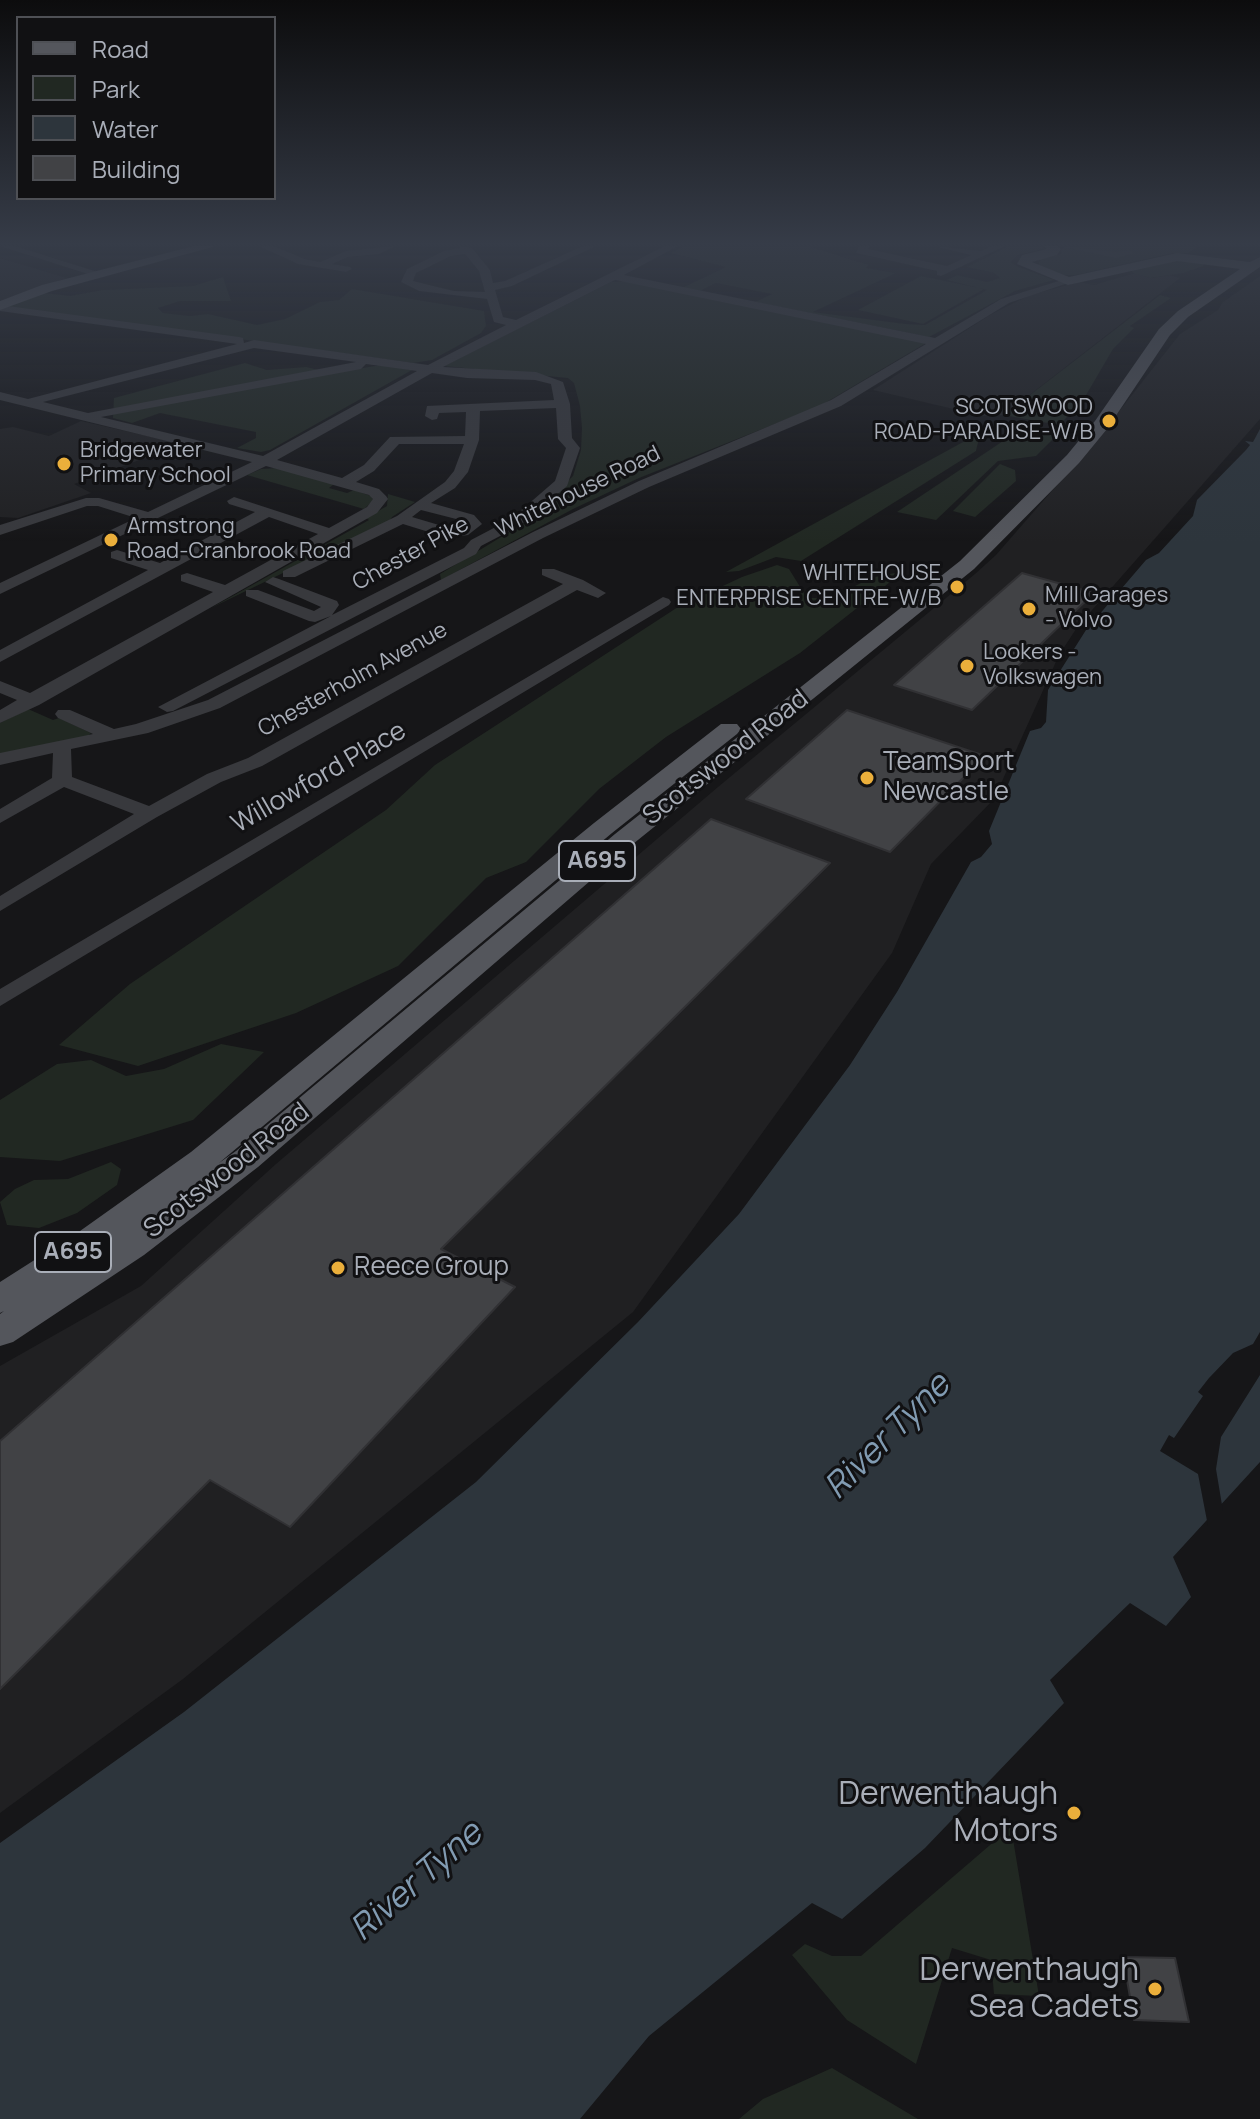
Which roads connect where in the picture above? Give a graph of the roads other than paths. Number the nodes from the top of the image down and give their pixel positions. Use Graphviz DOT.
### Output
graph roads {
  1 [pos="250,345"];
  2 [pos="261,345"];
  3 [pos="475,345"];
  4 [pos="931,345"];
  5 [pos="1133,345"];
  6 [pos="1155,345"];
  7 [pos="180,349"];
  8 [pos="211,354"];
  9 [pos="375,360"];
  10 [pos="430,368"];
  11 [pos="0,396"];
  12 [pos="26,402"];
  13 [pos="563,404"];
  14 [pos="473,408"];
  15 [pos="0,412"];
  16 [pos="438,412"];
  17 [pos="84,416"];
  18 [pos="472,440"];
  19 [pos="265,461"];
  20 [pos="344,483"];
  21 [pos="234,501"];
  22 [pos="420,505"];
  23 [pos="268,511"];
  24 [pos="147,516"];
  25 [pos="402,519"];
  26 [pos="4,526"];
  27 [pos="331,534"];
  28 [pos="117,555"];
  29 [pos="161,569"];
  30 [pos="548,572"];
  31 [pos="187,578"];
  32 [pos="273,582"];
  33 [pos="577,583"];
  34 [pos="0,589"];
  35 [pos="229,592"];
  36 [pos="252,593"];
  37 [pos="598,593"];
  38 [pos="663,602"];
  39 [pos="169,625"];
  40 [pos="0,657"];
  41 [pos="0,686"];
  42 [pos="33,701"];
  43 [pos="64,714"];
  44 [pos="0,717"];
  45 [pos="172,720"];
  46 [pos="114,736"];
  47 [pos="62,748"];
  48 [pos="0,759"];
  49 [pos="62,780"];
  50 [pos="150,813"];
  51 [pos="0,817"];
  52 [pos="0,905"];
  53 [pos="0,999"];
  54 [pos="0,1299"];
  55 [pos="0,1332"];
  1 -- 8 [label="street"];
  2 -- 9 [label="street"];
  3 -- 10 [label="street"];
  4 -- 45 [label="street, Whitehouse Road"];
  5 -- 54 [label="main road, Scotswood Road / A695"];
  6 -- 55 [label="main road, Scotswood Road / A695"];
  7 -- 8 [label="street"];
  8 -- 12 [label="street"];
  9 -- 10 [label="street"];
  9 -- 17 [label="street"];
  10 -- 13 [label="street"];
  10 -- 19 [label="street"];
  11 -- 12 [label="street"];
  12 -- 15 [label="street"];
  12 -- 17 [label="street"];
  13 -- 14 [label="street"];
  13 -- 45 [label="street, Chester Pike"];
  14 -- 16 [label="street"];
  14 -- 18 [label="street"];
  17 -- 19 [label="street"];
  18 -- 20 [label="street"];
  18 -- 22 [label="street"];
  19 -- 20 [label="street"];
  19 -- 24 [label="street"];
  20 -- 27 [label="street"];
  21 -- 23 [label="street"];
  22 -- 25 [label="street"];
  22 -- 25 [label="street"];
  23 -- 27 [label="street"];
  23 -- 29 [label="street"];
  24 -- 26 [label="street"];
  24 -- 34 [label="street"];
  25 -- 32 [label="street"];
  27 -- 35 [label="street"];
  28 -- 29 [label="street"];
  29 -- 40 [label="street"];
  30 -- 33 [label="street"];
  31 -- 35 [label="street"];
  32 -- 36 [label="street"];
  32 -- 36 [label="street"];
  33 -- 37 [label="street"];
  33 -- 50 [label="street, Chesterholm Avenue"];
  35 -- 39 [label="street"];
  36 -- 39 [label="street"];
  38 -- 53 [label="street, Willowford Place"];
  39 -- 42 [label="street"];
  41 -- 42 [label="street"];
  42 -- 44 [label="street"];
  43 -- 46 [label="street"];
  45 -- 46 [label="street, Whitehouse Road"];
  46 -- 47 [label="street, Whitehouse Road"];
  47 -- 48 [label="street, Whitehouse Road"];
  47 -- 49 [label="street"];
  49 -- 50 [label="street"];
  49 -- 51 [label="street"];
  50 -- 52 [label="street, Chesterholm Avenue"];
}
